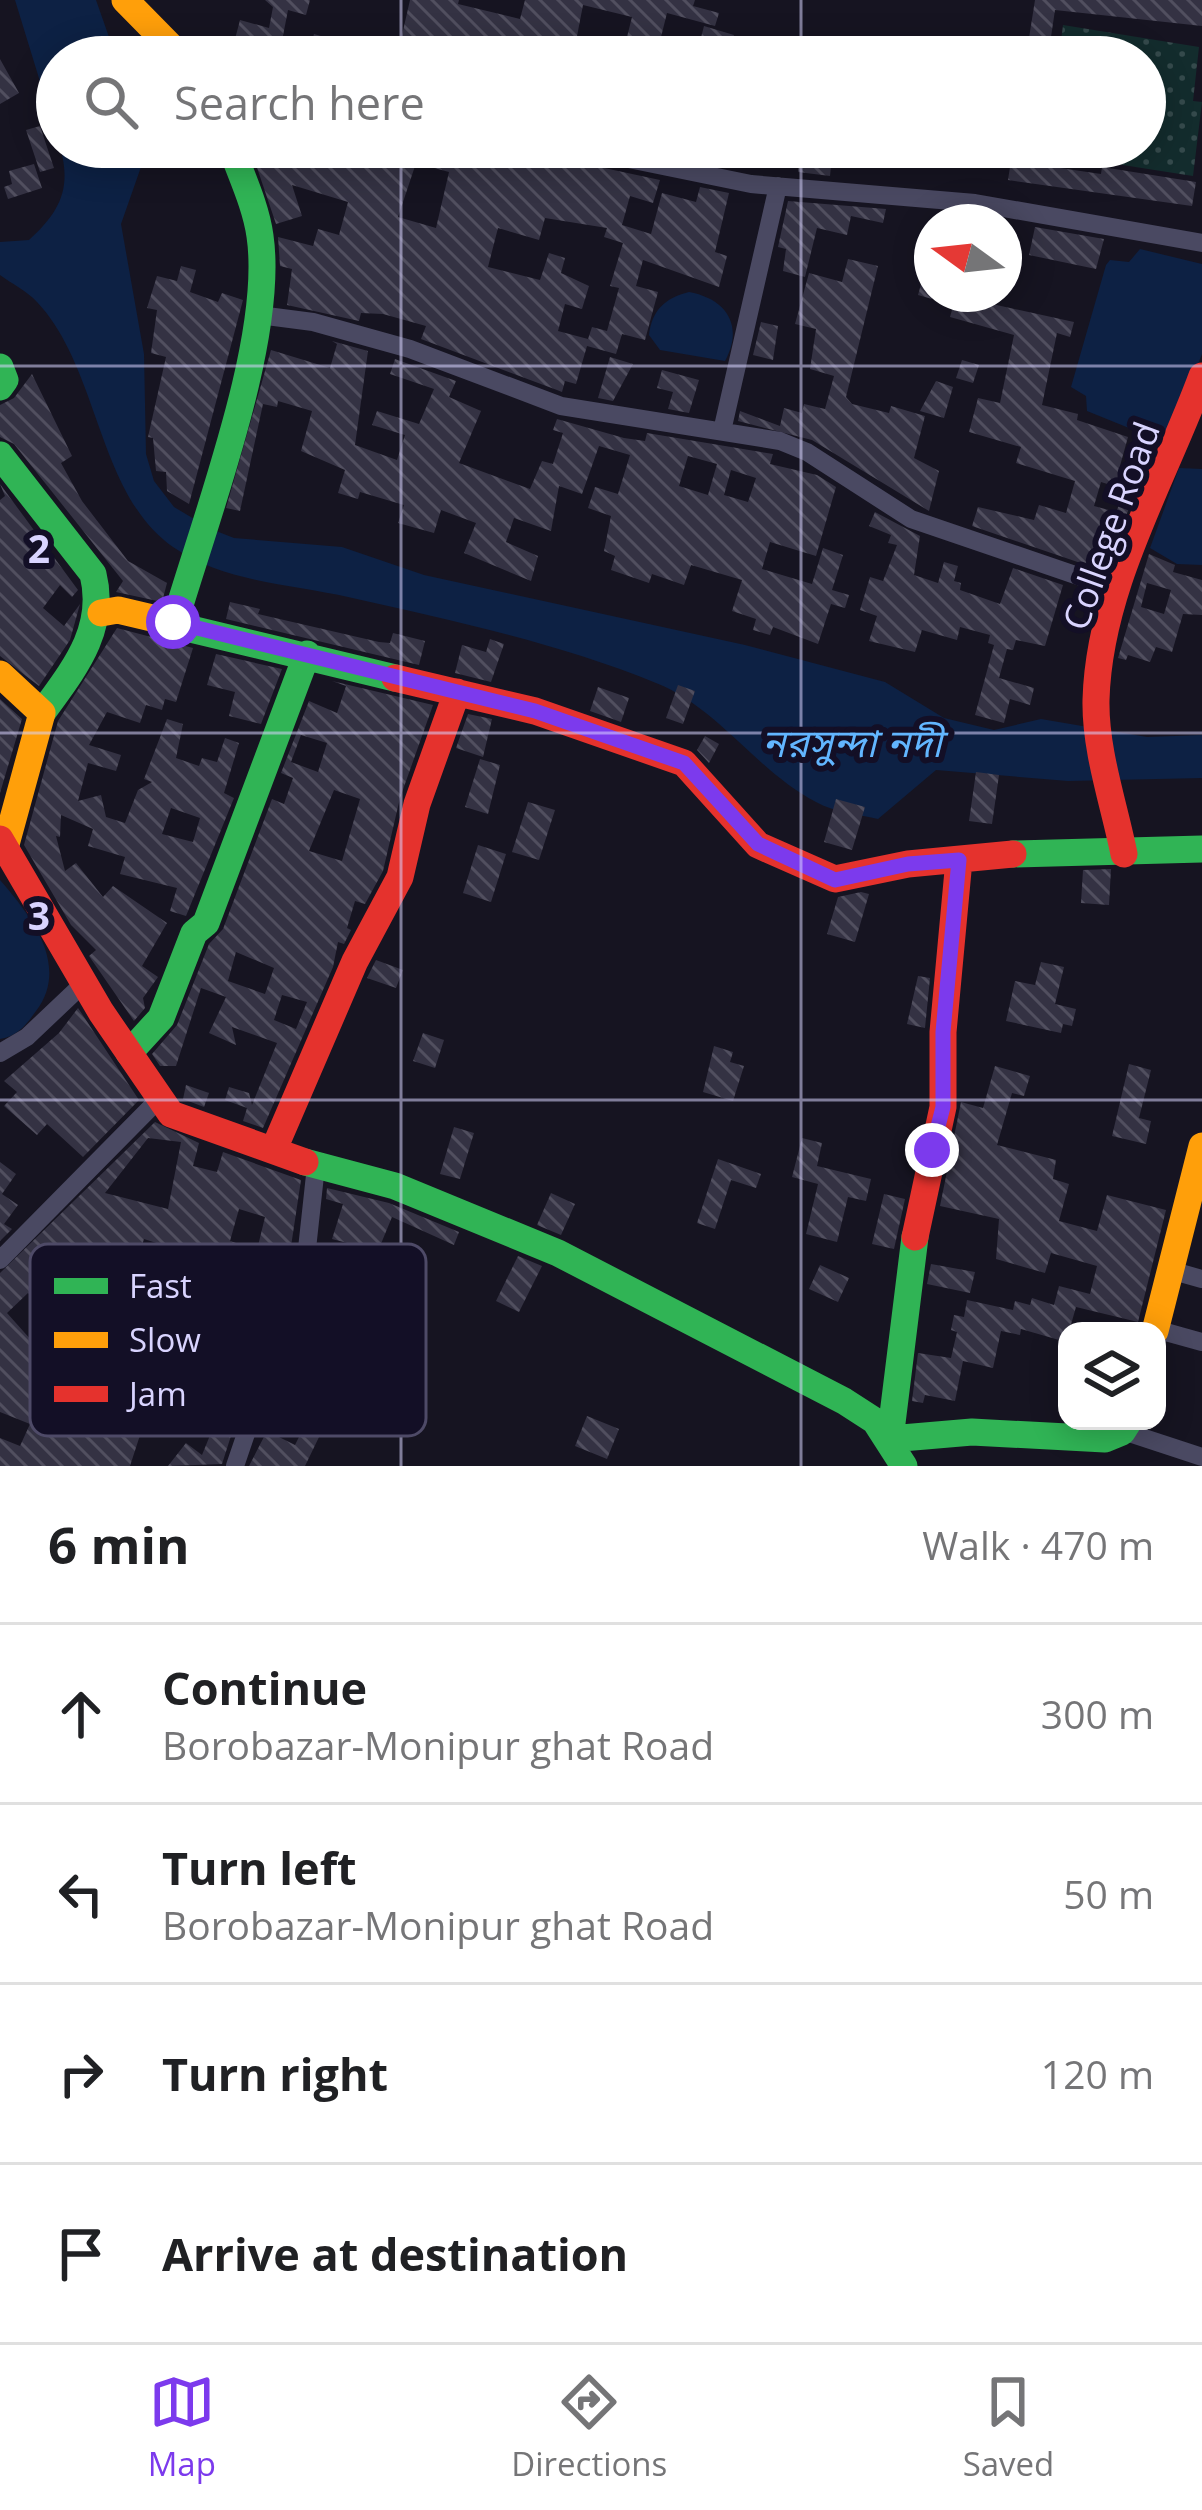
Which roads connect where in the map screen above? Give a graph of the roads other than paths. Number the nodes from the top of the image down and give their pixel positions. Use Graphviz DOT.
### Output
graph roads {
  1 [pos="125,0"];
  2 [pos="161,36"];
  3 [pos="238,168"];
  4 [pos="682,168"];
  5 [pos="778,186"];
  6 [pos="1202,243"];
  7 [pos="259,315"];
  8 [pos="0,367"];
  9 [pos="1202,376"];
  10 [pos="0,387"];
  11 [pos="722,431"];
  12 [pos="0,455"];
  13 [pos="1119,590"];
  14 [pos="101,613"];
  15 [pos="173,623"];
  16 [pos="308,654"];
  17 [pos="0,674"];
  18 [pos="457,692"];
  19 [pos="42,713"];
  20 [pos="3,843"];
  21 [pos="1202,849"];
  22 [pos="1124,854"];
  23 [pos="959,860"];
  24 [pos="85,982"];
  25 [pos="0,1053"];
  26 [pos="129,1053"];
  27 [pos="158,1100"];
  28 [pos="1202,1146"];
  29 [pos="274,1149"];
  30 [pos="316,1166"];
  31 [pos="308,1244"];
  32 [pos="0,1260"];
  33 [pos="1170,1270"];
  34 [pos="1202,1279"];
  35 [pos="1157,1322"];
  36 [pos="1166,1333"];
  37 [pos="1202,1342"];
  38 [pos="1115,1430"];
  39 [pos="1136,1430"];
  40 [pos="245,1436"];
  41 [pos="890,1439"];
  42 [pos="1202,1457"];
  43 [pos="235,1466"];
  44 [pos="904,1466"];
  1 -- 2 [label="street"];
  3 -- 7 [label="street"];
  4 -- 5 [label="street"];
  5 -- 6 [label="street"];
  5 -- 11 [label="street"];
  7 -- 11 [label="street"];
  7 -- 15 [label="street"];
  8 -- 10 [label="street"];
  9 -- 13 [label="street, College Road"];
  11 -- 13 [label="street"];
  12 -- 14 [label="street"];
  13 -- 22 [label="street, College Road"];
  14 -- 15 [label="street"];
  14 -- 19 [label="street"];
  15 -- 16 [label="street"];
  16 -- 18 [label="street"];
  16 -- 26 [label="street"];
  17 -- 19 [label="street"];
  18 -- 23 [label="street"];
  18 -- 29 [label="street"];
  19 -- 20 [label="street"];
  20 -- 24 [label="street"];
  21 -- 22 [label="street"];
  22 -- 23 [label="street"];
  23 -- 41 [label="street"];
  24 -- 25 [label="street"];
  24 -- 26 [label="street"];
  26 -- 27 [label="street"];
  27 -- 29 [label="street"];
  27 -- 32 [label="street"];
  28 -- 33 [label="street"];
  29 -- 30 [label="street"];
  30 -- 31 [label="street"];
  30 -- 41 [label="street"];
  33 -- 34 [label="street"];
  33 -- 35 [label="street"];
  36 -- 37 [label="street"];
  38 -- 41 [label="street"];
  39 -- 42 [label="street"];
  40 -- 43 [label="street"];
  41 -- 44 [label="street"];
}
